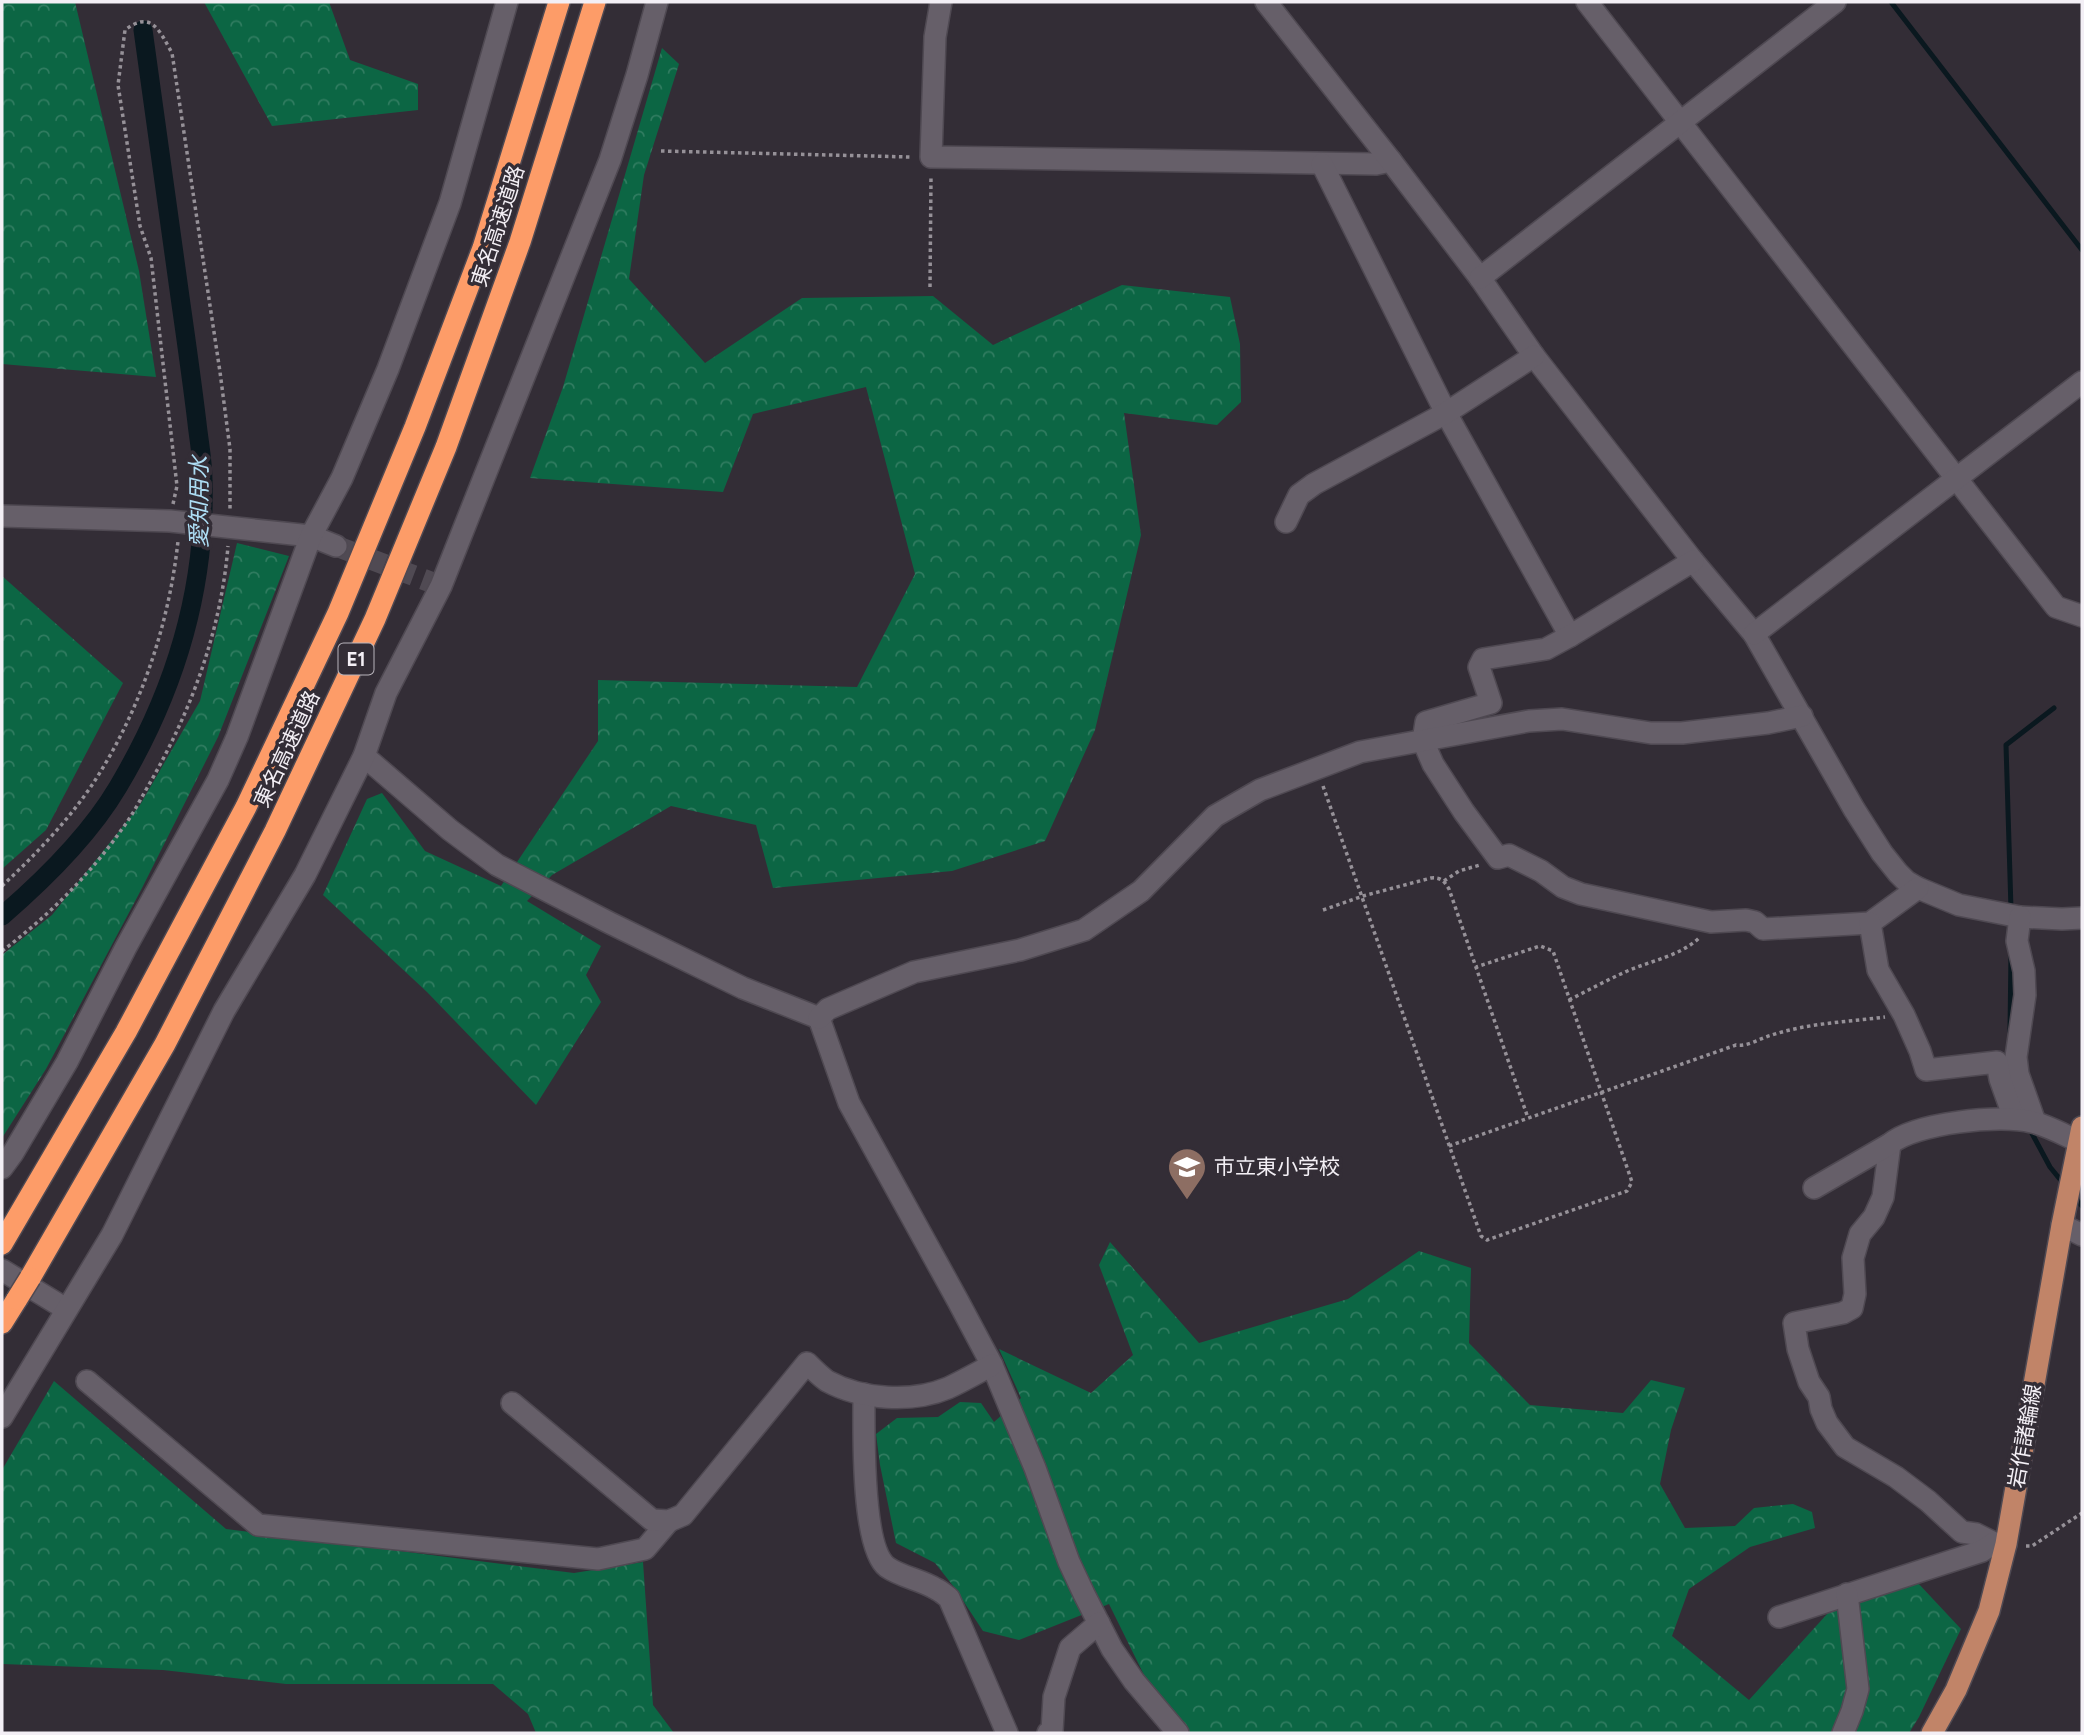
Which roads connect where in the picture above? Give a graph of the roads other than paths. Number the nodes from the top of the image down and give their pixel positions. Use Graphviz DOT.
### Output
graph roads {
  1 [pos="507,2"];
  2 [pos="559,2"];
  3 [pos="595,2"];
  4 [pos="657,2"];
  5 [pos="941,2"];
  6 [pos="1266,2"];
  7 [pos="1587,2"];
  8 [pos="1835,2"];
  9 [pos="1680,123"];
  10 [pos="1391,161"];
  11 [pos="1322,164"];
  12 [pos="1480,278"];
  13 [pos="1534,356"];
  14 [pos="2082,382"];
  15 [pos="1446,413"];
  16 [pos="1957,480"];
  17 [pos="2,516"];
  18 [pos="1286,522"];
  19 [pos="311,536"];
  20 [pos="336,546"];
  21 [pos="1693,561"];
  22 [pos="2082,616"];
  23 [pos="1754,634"];
  24 [pos="1570,636"];
  25 [pos="1802,716"];
  26 [pos="1423,741"];
  27 [pos="364,757"];
  28 [pos="1918,888"];
  29 [pos="2020,917"];
  30 [pos="2082,918"];
  31 [pos="1870,923"];
  32 [pos="819,1018"];
  33 [pos="2014,1118"];
  34 [pos="2035,1122"];
  35 [pos="2081,1137"];
  36 [pos="1890,1144"];
  37 [pos="2,1168"];
  38 [pos="1814,1188"];
  39 [pos="2062,1225"];
  40 [pos="2082,1235"];
  41 [pos="2,1244"];
  42 [pos="2,1270"];
  43 [pos="66,1309"];
  44 [pos="2,1324"];
  45 [pos="992,1365"];
  46 [pos="87,1381"];
  47 [pos="864,1394"];
  48 [pos="512,1403"];
  49 [pos="2,1417"];
  50 [pos="669,1521"];
  51 [pos="2000,1544"];
  52 [pos="1847,1594"];
  53 [pos="1779,1617"];
  54 [pos="1099,1623"];
  55 [pos="1007,1733"];
  56 [pos="1048,1733"];
  57 [pos="1178,1733"];
  58 [pos="1843,1733"];
  59 [pos="1932,1733"];
  1 -- 19 [label="street"];
  2 -- 41 [label="highway, 東名高速道路 / E1"];
  3 -- 44 [label="highway, 東名高速道路 / E1, bridge"];
  4 -- 27 [label="street"];
  5 -- 11 [label="street"];
  6 -- 10 [label="street"];
  7 -- 9 [label="street"];
  8 -- 9 [label="street"];
  9 -- 12 [label="street"];
  9 -- 16 [label="street"];
  10 -- 11 [label="street"];
  10 -- 12 [label="street"];
  11 -- 15 [label="street"];
  12 -- 13 [label="street"];
  13 -- 15 [label="street"];
  13 -- 21 [label="street"];
  14 -- 16 [label="street"];
  15 -- 18 [label="street"];
  15 -- 24 [label="street"];
  16 -- 22 [label="street"];
  16 -- 23 [label="street"];
  17 -- 19 [label="street"];
  19 -- 20 [label="street"];
  19 -- 37 [label="street"];
  21 -- 23 [label="street"];
  21 -- 24 [label="street"];
  23 -- 25 [label="street"];
  24 -- 26 [label="street"];
  25 -- 26 [label="street"];
  25 -- 28 [label="street"];
  26 -- 31 [label="street"];
  26 -- 32 [label="street"];
  27 -- 32 [label="street"];
  27 -- 43 [label="street"];
  28 -- 29 [label="street"];
  28 -- 31 [label="street"];
  29 -- 30 [label="street"];
  29 -- 34 [label="street"];
  31 -- 33 [label="street"];
  32 -- 45 [label="street"];
  33 -- 34 [label="street"];
  33 -- 36 [label="street"];
  34 -- 35 [label="street"];
  35 -- 39 [label="main road, 岩作諸輪線"];
  36 -- 38 [label="street"];
  36 -- 51 [label="street"];
  39 -- 40 [label="street"];
  39 -- 51 [label="main road, 岩作諸輪線"];
  42 -- 43 [label="street"];
  43 -- 49 [label="street"];
  45 -- 47 [label="street"];
  45 -- 54 [label="street"];
  46 -- 50 [label="street"];
  47 -- 50 [label="street"];
  47 -- 55 [label="street"];
  48 -- 50 [label="street"];
  51 -- 52 [label="street"];
  51 -- 59 [label="main road, 岩作諸輪線"];
  52 -- 53 [label="street"];
  52 -- 58 [label="street"];
  54 -- 56 [label="street"];
  54 -- 57 [label="street"];
}
